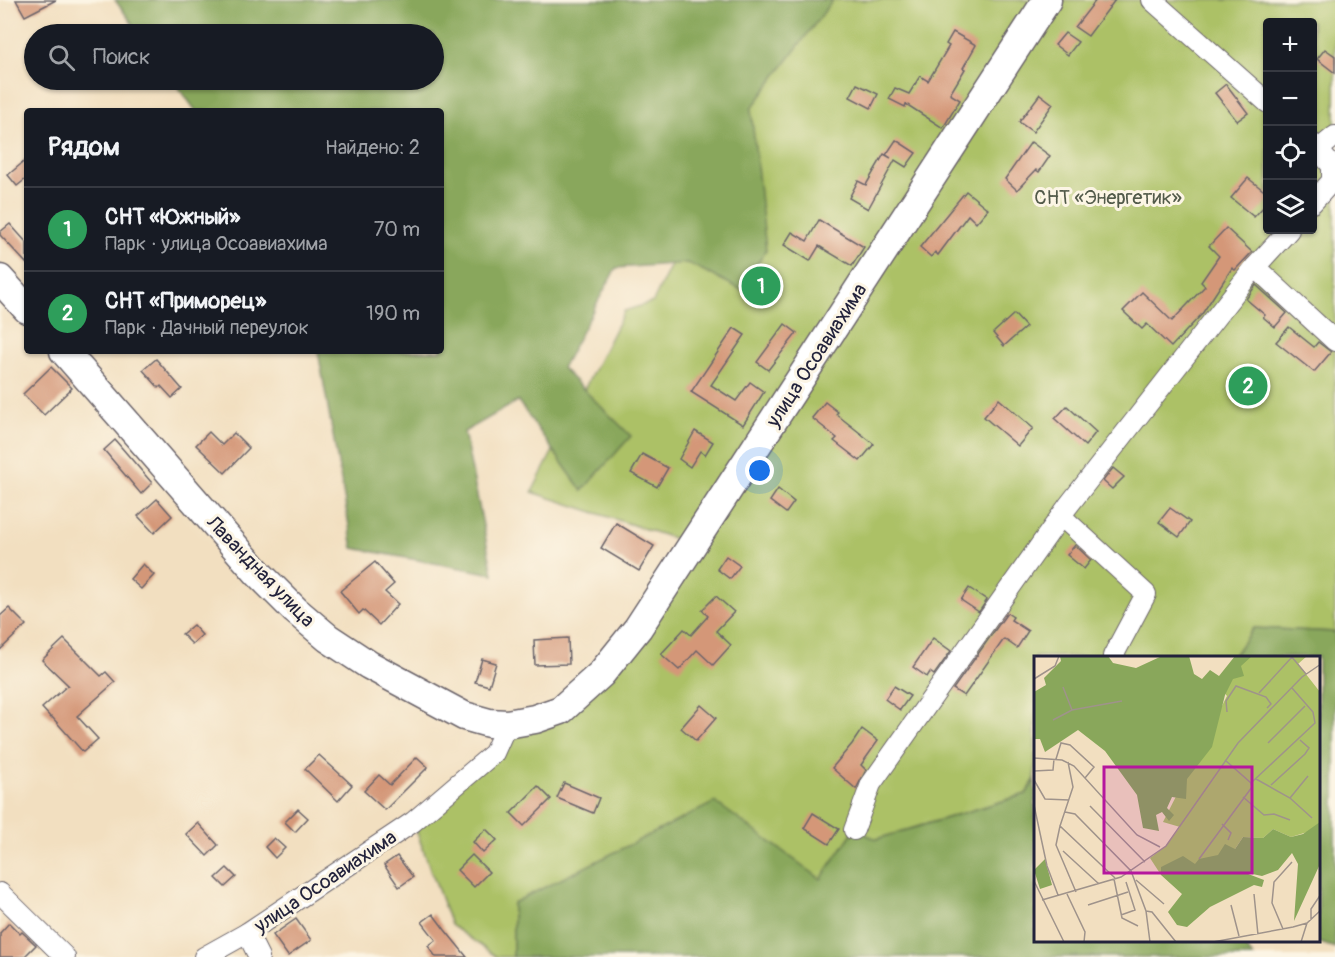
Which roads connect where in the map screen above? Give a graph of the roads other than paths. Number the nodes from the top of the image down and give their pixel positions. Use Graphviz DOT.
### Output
graph roads {
  1 [pos="1047,0"];
  2 [pos="1152,0"];
  3 [pos="1263,99"];
  4 [pos="1335,136"];
  5 [pos="1317,145"];
  6 [pos="1317,147"];
  7 [pos="1317,198"];
  8 [pos="1285,234"];
  9 [pos="1255,267"];
  10 [pos="0,279"];
  11 [pos="24,306"];
  12 [pos="1335,341"];
  13 [pos="67,354"];
  14 [pos="1061,516"];
  15 [pos="1113,656"];
  16 [pos="507,724"];
  17 [pos="854,830"];
  18 [pos="0,893"];
  19 [pos="247,933"];
  20 [pos="65,957"];
  21 [pos="204,957"];
  22 [pos="259,957"];
  1 -- 16 [label="street, улица Осоавиахима"];
  2 -- 3 [label="street"];
  4 -- 5 [label="street"];
  6 -- 7 [label="street"];
  8 -- 9 [label="street"];
  9 -- 12 [label="street"];
  9 -- 14 [label="street"];
  10 -- 11 [label="street"];
  13 -- 16 [label="street, Лавандная улица"];
  14 -- 15 [label="street"];
  14 -- 17 [label="street"];
  16 -- 19 [label="street, улица Осоавиахима"];
  18 -- 20 [label="street"];
  19 -- 21 [label="street, улица Осоавиахима"];
  19 -- 22 [label="street"];
}
